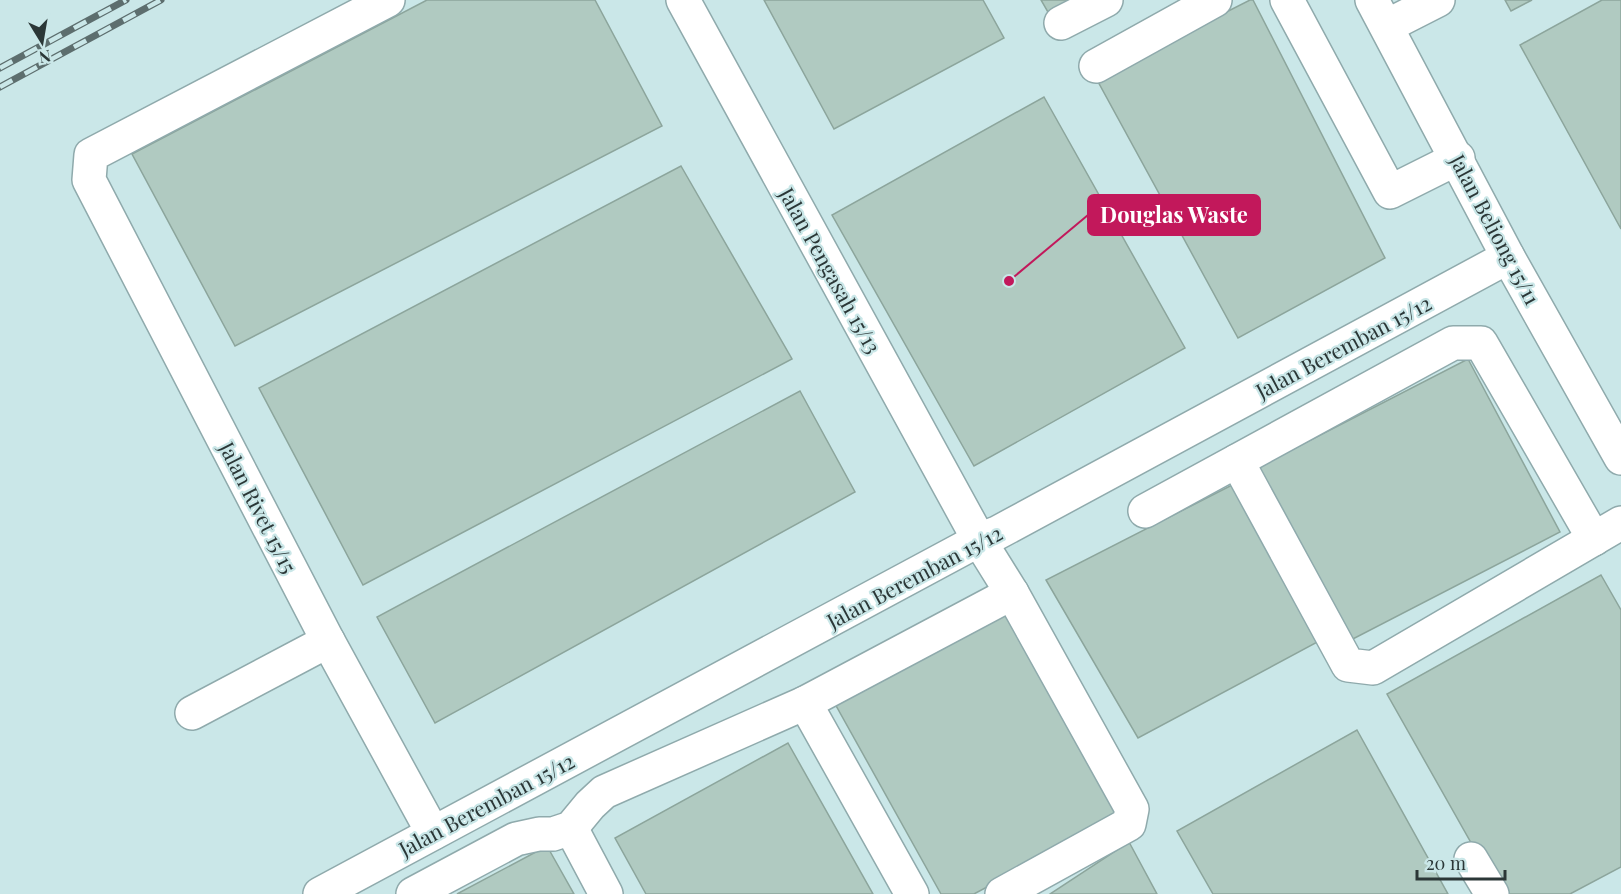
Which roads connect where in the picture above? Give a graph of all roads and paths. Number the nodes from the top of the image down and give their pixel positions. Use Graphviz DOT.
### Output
graph roads {
  1 [pos="388,0"];
  2 [pos="683,0"];
  3 [pos="1106,0"];
  4 [pos="1215,0"];
  5 [pos="1287,0"];
  6 [pos="1438,0"];
  7 [pos="1380,13"];
  8 [pos="1061,23"];
  9 [pos="1096,66"];
  10 [pos="1458,158"];
  11 [pos="1508,257"];
  12 [pos="1621,458"];
  13 [pos="1237,461"];
  14 [pos="1145,511"];
  15 [pos="1607,531"];
  16 [pos="979,540"];
  17 [pos="1012,592"];
  18 [pos="328,641"];
  19 [pos="805,703"];
  20 [pos="192,713"];
  21 [pos="583,752"];
  22 [pos="604,792"];
  23 [pos="495,799"];
  24 [pos="570,828"];
  25 [pos="433,833"];
  26 [pos="516,839"];
  27 [pos="1471,859"];
  28 [pos="320,894"];
  29 [pos="414,894"];
  30 [pos="606,894"];
  31 [pos="912,894"];
  32 [pos="1002,894"];
  33 [pos="1492,894"];
  1 -- 18 [label="street, Jalan Rivet 15/15"];
  2 -- 16 [label="street, Jalan Pengasah 15/13"];
  3 -- 8 [label="street"];
  4 -- 9 [label="street"];
  5 -- 10 [label="street"];
  6 -- 7 [label="street"];
  7 -- 10 [label="street, Jalan Beliong 15/11"];
  10 -- 11 [label="street, Jalan Beliong 15/11"];
  11 -- 12 [label="street, Jalan Beliong 15/11"];
  11 -- 16 [label="street, Jalan Beremban 15/12"];
  13 -- 14 [label="street"];
  13 -- 15 [label="street"];
  13 -- 15 [label="street"];
  16 -- 17 [label="street, Jalan Pengasah 15/13"];
  16 -- 21 [label="street, Jalan Beremban 15/12"];
  17 -- 19 [label="street"];
  17 -- 32 [label="street, Jalan Pengasah 15/13"];
  18 -- 20 [label="street"];
  18 -- 25 [label="street, Jalan Rivet 15/15"];
  19 -- 22 [label="street"];
  19 -- 31 [label="street"];
  21 -- 22 [label="street"];
  21 -- 23 [label="street, Jalan Beremban 15/12"];
  22 -- 24 [label="street"];
  23 -- 25 [label="street, Jalan Beremban 15/12"];
  23 -- 26 [label="street"];
  24 -- 26 [label="street"];
  24 -- 30 [label="street"];
  25 -- 28 [label="street, Jalan Beremban 15/12"];
  26 -- 29 [label="street"];
  27 -- 33 [label="street"];
}
